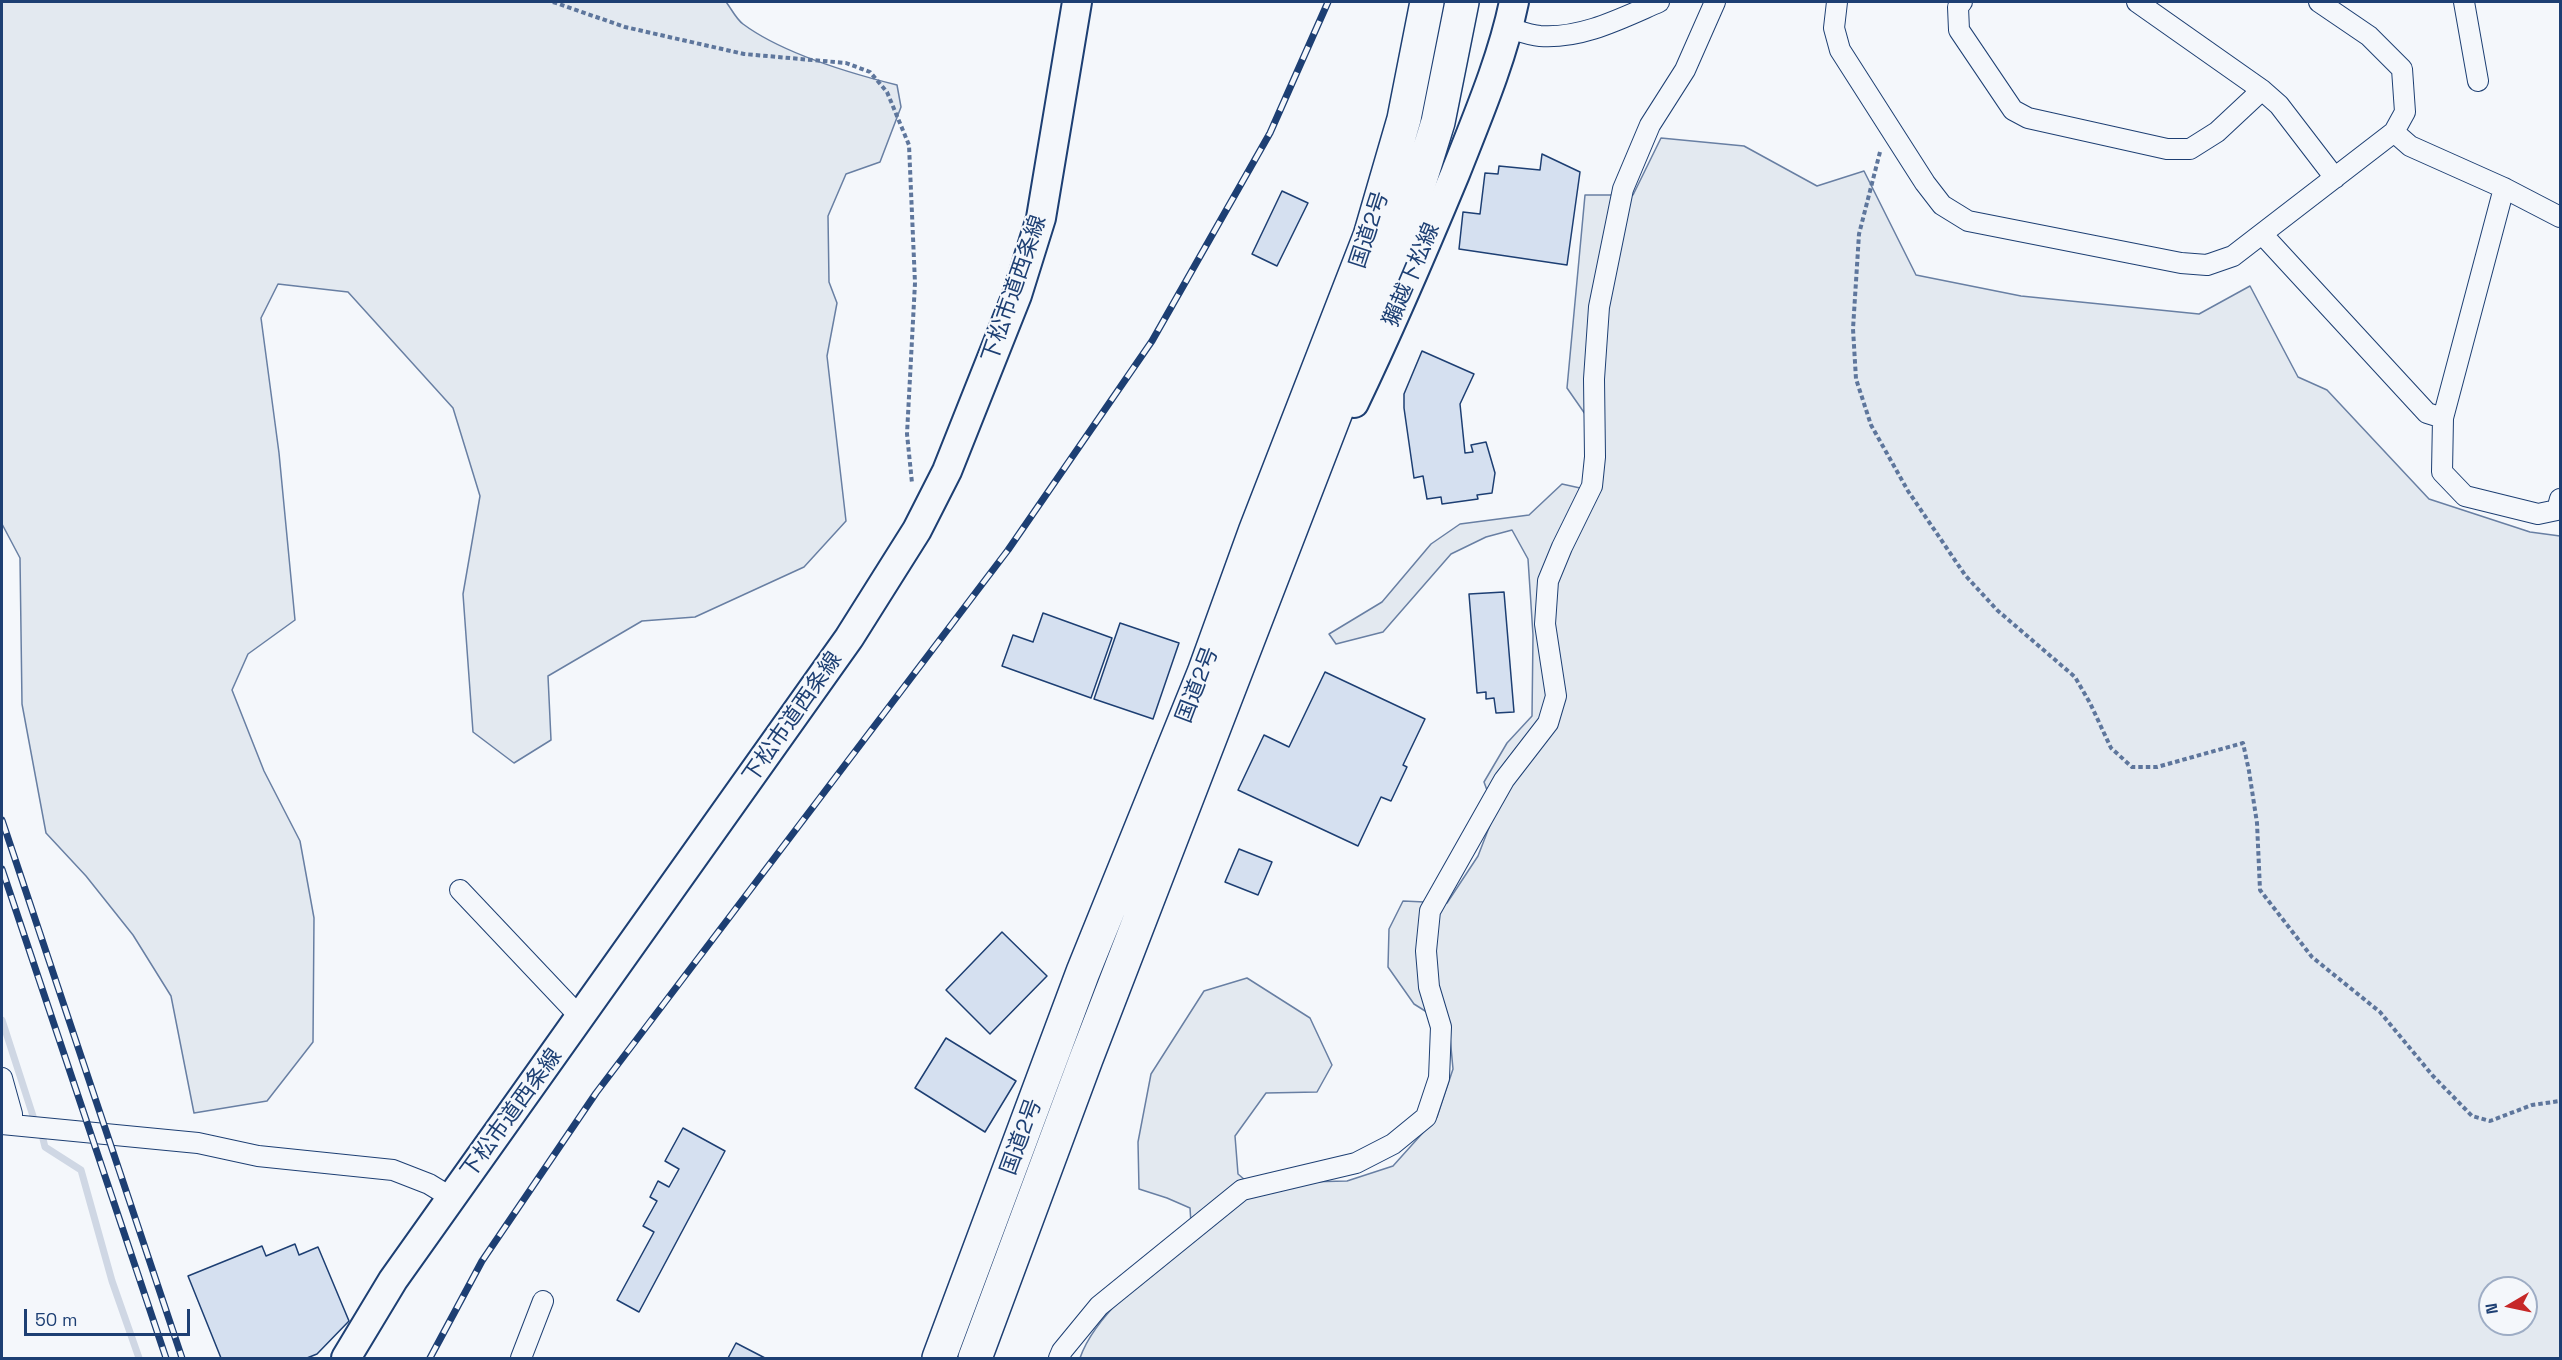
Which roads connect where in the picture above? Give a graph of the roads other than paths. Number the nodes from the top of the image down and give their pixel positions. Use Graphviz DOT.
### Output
graph roads {
  1 [pos="1077,2"];
  2 [pos="1427,2"];
  3 [pos="1462,2"];
  4 [pos="1659,2"];
  5 [pos="1715,2"];
  6 [pos="1837,2"];
  7 [pos="1962,2"];
  8 [pos="2137,2"];
  9 [pos="2319,2"];
  10 [pos="2464,2"];
  11 [pos="1511,15"];
  12 [pos="2478,81"];
  13 [pos="2262,90"];
  14 [pos="2394,132"];
  15 [pos="2336,178"];
  16 [pos="2504,188"];
  17 [pos="2560,217"];
  18 [pos="2262,235"];
  19 [pos="2443,418"];
  20 [pos="2560,498"];
  21 [pos="1288,540"];
  22 [pos="460,890"];
  23 [pos="581,1018"];
  24 [pos="2,1078"];
  25 [pos="7,1124"];
  26 [pos="452,1198"];
  27 [pos="543,1301"];
  28 [pos="346,1359"];
  29 [pos="521,1359"];
  30 [pos="939,1359"];
  31 [pos="975,1359"];
  32 [pos="1059,1359"];
  1 -- 23 [label="street, 下松市道西条線"];
  2 -- 30 [label="highway, 国道2号"];
  3 -- 21 [label="highway, 国道2号"];
  4 -- 11 [label="street"];
  5 -- 32 [label="street"];
  6 -- 18 [label="street"];
  7 -- 13 [label="street"];
  8 -- 13 [label="street"];
  9 -- 14 [label="street"];
  10 -- 12 [label="street"];
  11 -- 21 [label="street, 獺越下松線"];
  13 -- 15 [label="street"];
  14 -- 15 [label="street"];
  14 -- 16 [label="street"];
  15 -- 18 [label="street"];
  16 -- 17 [label="street"];
  16 -- 19 [label="street"];
  18 -- 19 [label="street"];
  19 -- 20 [label="street"];
  21 -- 31 [label="highway, 国道2号"];
  22 -- 23 [label="street"];
  23 -- 26 [label="street, 下松市道西条線"];
  24 -- 25 [label="street"];
  25 -- 26 [label="street"];
  26 -- 28 [label="street, 下松市道西条線"];
  27 -- 29 [label="street"];
}
